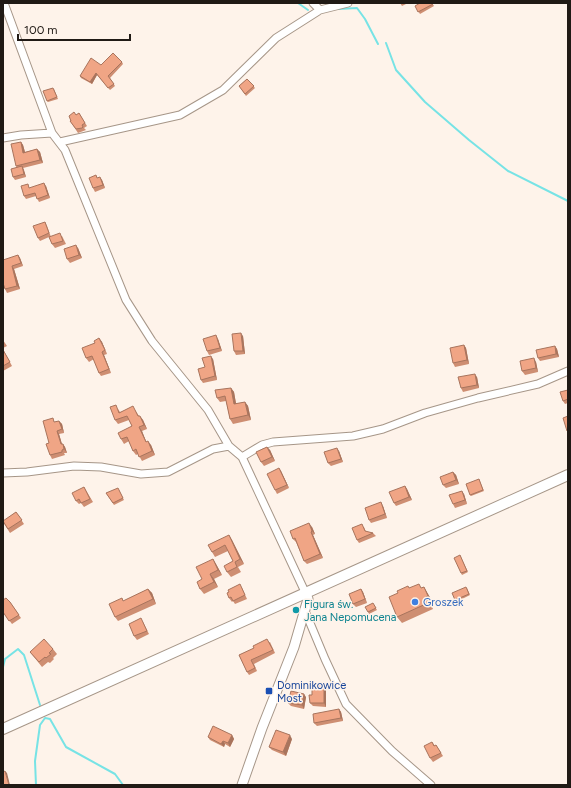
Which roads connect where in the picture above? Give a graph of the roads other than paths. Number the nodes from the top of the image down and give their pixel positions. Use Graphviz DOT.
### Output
graph roads {
  1 [pos="4,3"];
  2 [pos="313,3"];
  3 [pos="348,3"];
  4 [pos="320,10"];
  5 [pos="52,133"];
  6 [pos="3,138"];
  7 [pos="60,142"];
  8 [pos="568,371"];
  9 [pos="229,446"];
  10 [pos="242,457"];
  11 [pos="3,474"];
  12 [pos="568,475"];
  13 [pos="306,594"];
  14 [pos="305,611"];
  15 [pos="3,729"];
  16 [pos="242,785"];
  17 [pos="431,785"];
  1 -- 5 [label="street"];
  2 -- 4 [label="street"];
  3 -- 4 [label="street"];
  4 -- 7 [label="street"];
  5 -- 6 [label="street"];
  5 -- 7 [label="street"];
  7 -- 9 [label="street"];
  8 -- 10 [label="street"];
  9 -- 10 [label="street"];
  9 -- 11 [label="street"];
  10 -- 13 [label="street"];
  12 -- 13 [label="main road"];
  13 -- 14 [label="street"];
  13 -- 15 [label="main road"];
  14 -- 16 [label="street"];
  14 -- 17 [label="street"];
}
